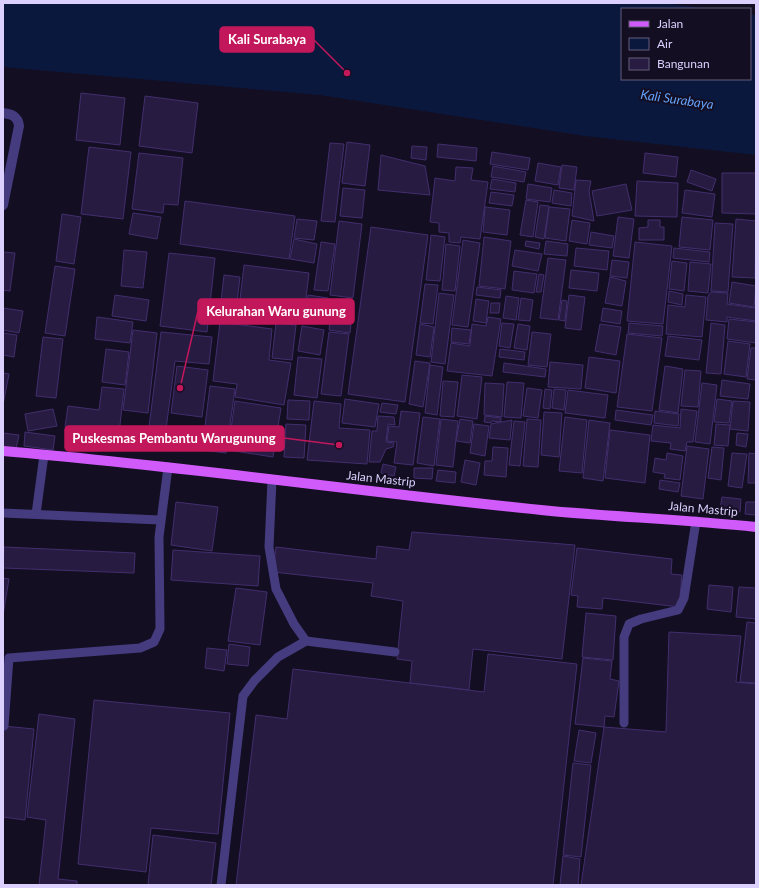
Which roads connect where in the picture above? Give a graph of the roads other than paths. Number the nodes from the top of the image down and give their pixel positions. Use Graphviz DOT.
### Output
graph roads {
  1 [pos="3,113"];
  2 [pos="3,205"];
  3 [pos="3,451"];
  4 [pos="44,455"];
  5 [pos="168,467"];
  6 [pos="272,480"];
  7 [pos="3,513"];
  8 [pos="36,514"];
  9 [pos="160,520"];
  10 [pos="696,521"];
  11 [pos="756,527"];
  12 [pos="306,641"];
  13 [pos="395,652"];
  14 [pos="6,658"];
  15 [pos="624,723"];
  16 [pos="4,726"];
  17 [pos="221,885"];
  1 -- 2 [label="street"];
  3 -- 4 [label="main road, Jalan Mastrip"];
  4 -- 5 [label="main road, Jalan Mastrip"];
  4 -- 8 [label="lane"];
  5 -- 6 [label="main road, Jalan Mastrip"];
  5 -- 9 [label="lane"];
  6 -- 10 [label="main road, Jalan Mastrip"];
  6 -- 12 [label="lane"];
  7 -- 8 [label="lane"];
  8 -- 9 [label="lane"];
  9 -- 14 [label="lane"];
  10 -- 11 [label="main road, Jalan Mastrip"];
  10 -- 15 [label="lane"];
  12 -- 13 [label="lane"];
  12 -- 17 [label="lane"];
  14 -- 16 [label="lane"];
}
